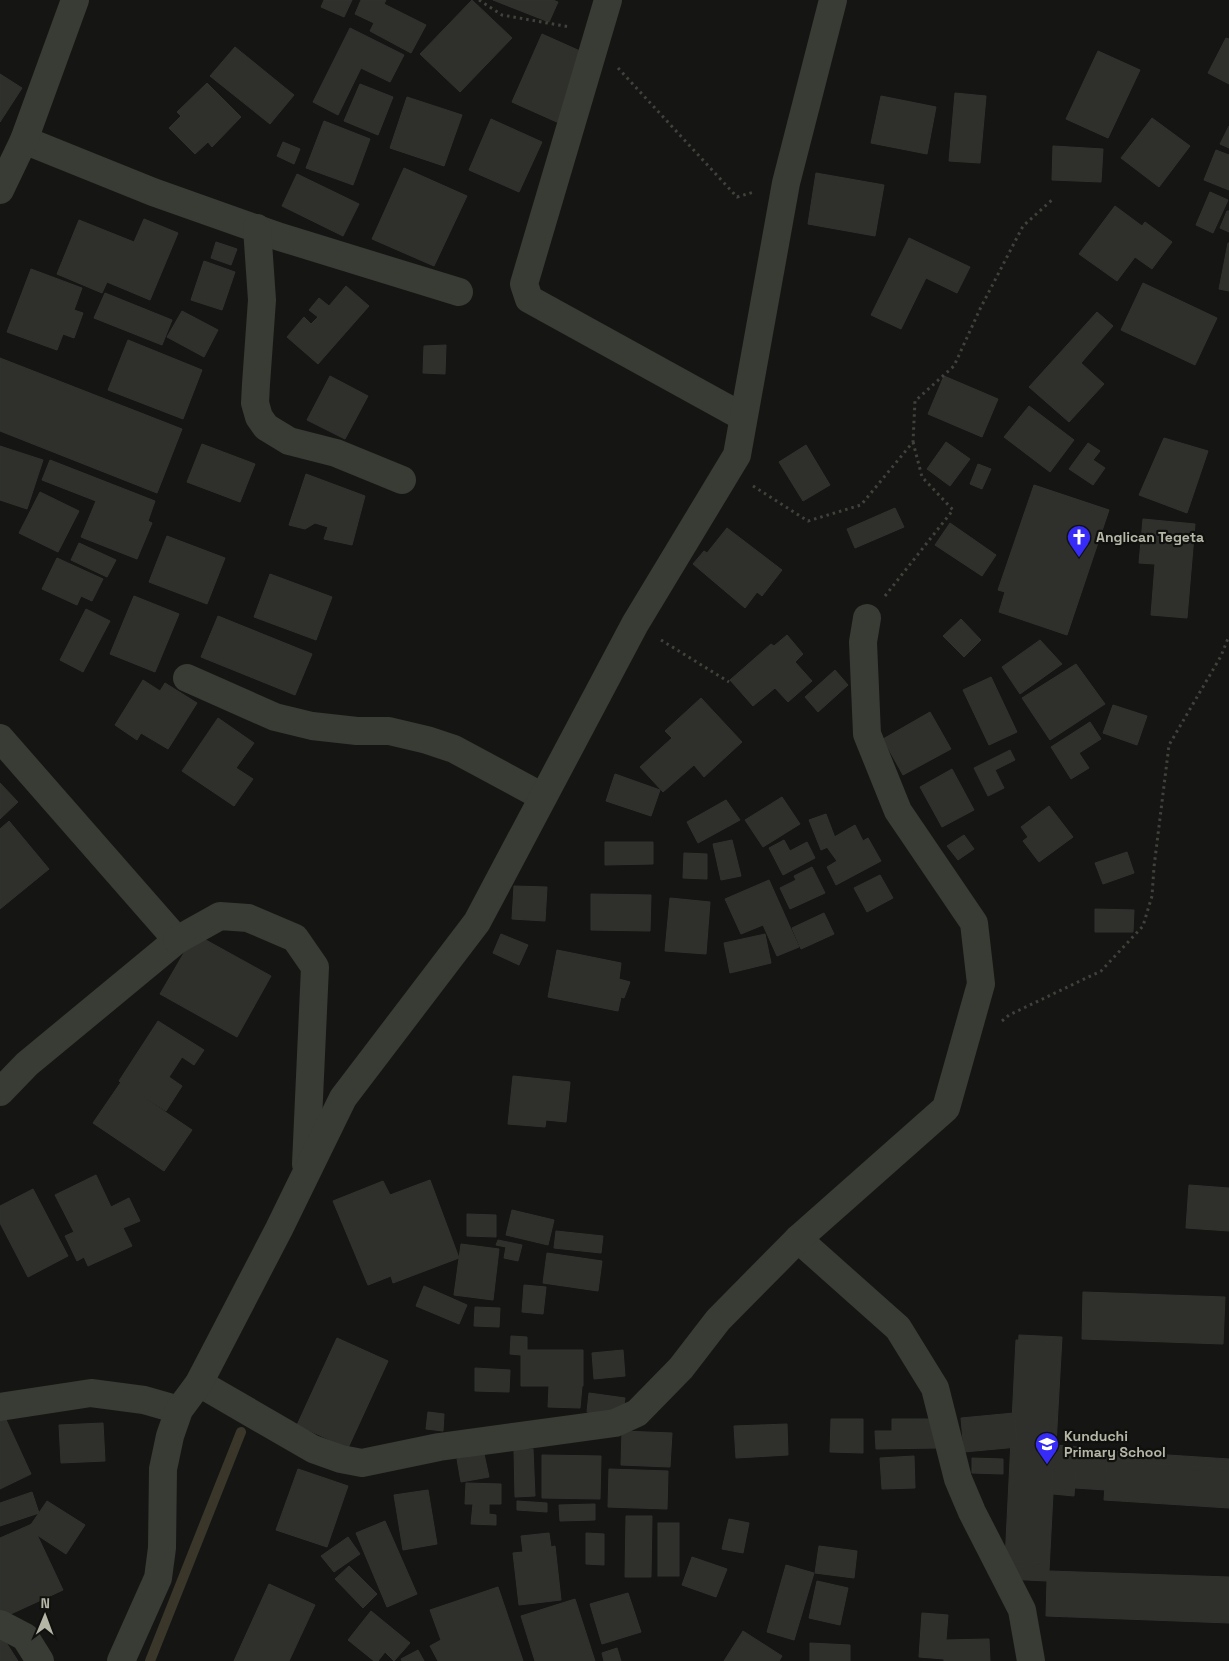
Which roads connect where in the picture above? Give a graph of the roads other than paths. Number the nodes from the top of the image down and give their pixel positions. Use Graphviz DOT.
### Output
graph roads {
  1 [pos="75,0"];
  2 [pos="608,0"];
  3 [pos="833,0"];
  4 [pos="24,140"];
  5 [pos="0,190"];
  6 [pos="257,228"];
  7 [pos="459,292"];
  8 [pos="743,417"];
  9 [pos="402,480"];
  10 [pos="867,618"];
  11 [pos="187,678"];
  12 [pos="0,738"];
  13 [pos="543,797"];
  14 [pos="177,940"];
  15 [pos="0,1092"];
  16 [pos="305,1176"];
  17 [pos="798,1239"];
  18 [pos="200,1383"];
  19 [pos="0,1406"];
  20 [pos="179,1410"];
  21 [pos="0,1624"];
  22 [pos="40,1661"];
  23 [pos="121,1661"];
  24 [pos="1031,1661"];
  1 -- 4 [label="street"];
  2 -- 8 [label="street"];
  3 -- 8 [label="street"];
  4 -- 5 [label="street"];
  4 -- 6 [label="street"];
  6 -- 7 [label="street"];
  6 -- 9 [label="street"];
  8 -- 13 [label="street"];
  10 -- 17 [label="street"];
  11 -- 13 [label="street"];
  12 -- 14 [label="street"];
  13 -- 16 [label="street"];
  14 -- 15 [label="street"];
  14 -- 16 [label="street"];
  16 -- 18 [label="street"];
  17 -- 18 [label="street"];
  17 -- 24 [label="street"];
  18 -- 20 [label="street"];
  19 -- 20 [label="street"];
  20 -- 23 [label="street"];
  21 -- 22 [label="street"];
}
